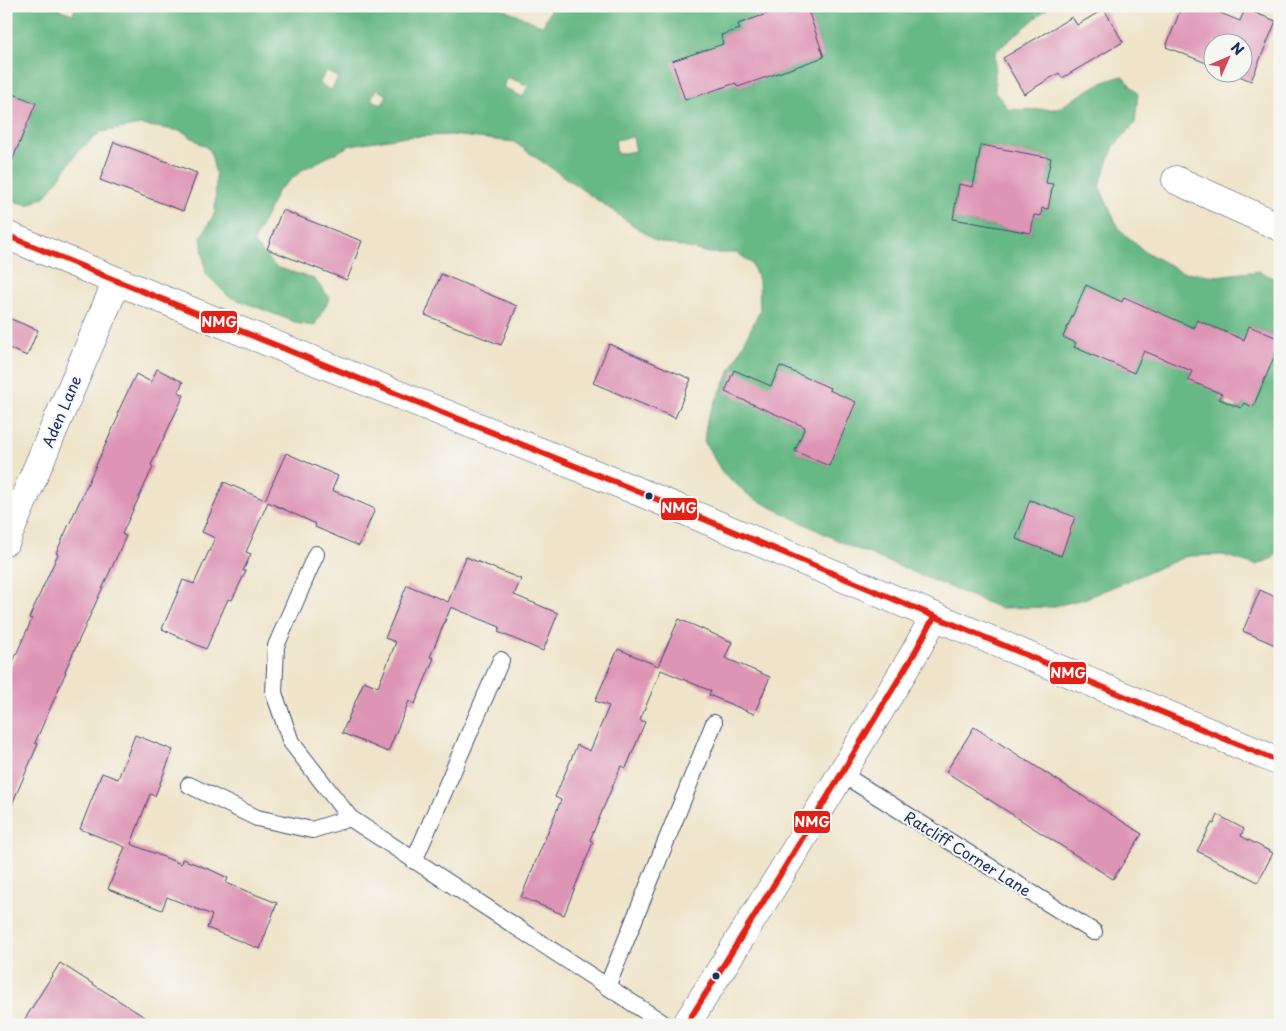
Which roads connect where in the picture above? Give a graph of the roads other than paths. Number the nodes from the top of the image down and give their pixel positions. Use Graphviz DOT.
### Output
graph roads {
  1 [pos="1176,180"];
  2 [pos="1280,227"];
  3 [pos="6,235"];
  4 [pos="117,281"];
  5 [pos="6,541"];
  6 [pos="316,554"];
  7 [pos="934,617"];
  8 [pos="501,660"];
  9 [pos="714,723"];
  10 [pos="1280,762"];
  11 [pos="842,774"];
  12 [pos="189,785"];
  13 [pos="350,818"];
  14 [pos="414,861"];
  15 [pos="1094,932"];
  16 [pos="608,986"];
  17 [pos="666,1025"];
  18 [pos="686,1025"];
  1 -- 2 [label="street"];
  3 -- 4 [label="street"];
  4 -- 5 [label="street, Aden Lane"];
  4 -- 7 [label="street"];
  6 -- 13 [label="lane"];
  7 -- 10 [label="street"];
  7 -- 11 [label="street"];
  8 -- 14 [label="lane"];
  9 -- 16 [label="lane"];
  11 -- 15 [label="lane, Ratcliff Corner Lane"];
  11 -- 18 [label="street"];
  12 -- 13 [label="lane"];
  13 -- 14 [label="lane"];
  14 -- 16 [label="lane"];
  16 -- 17 [label="lane"];
}
